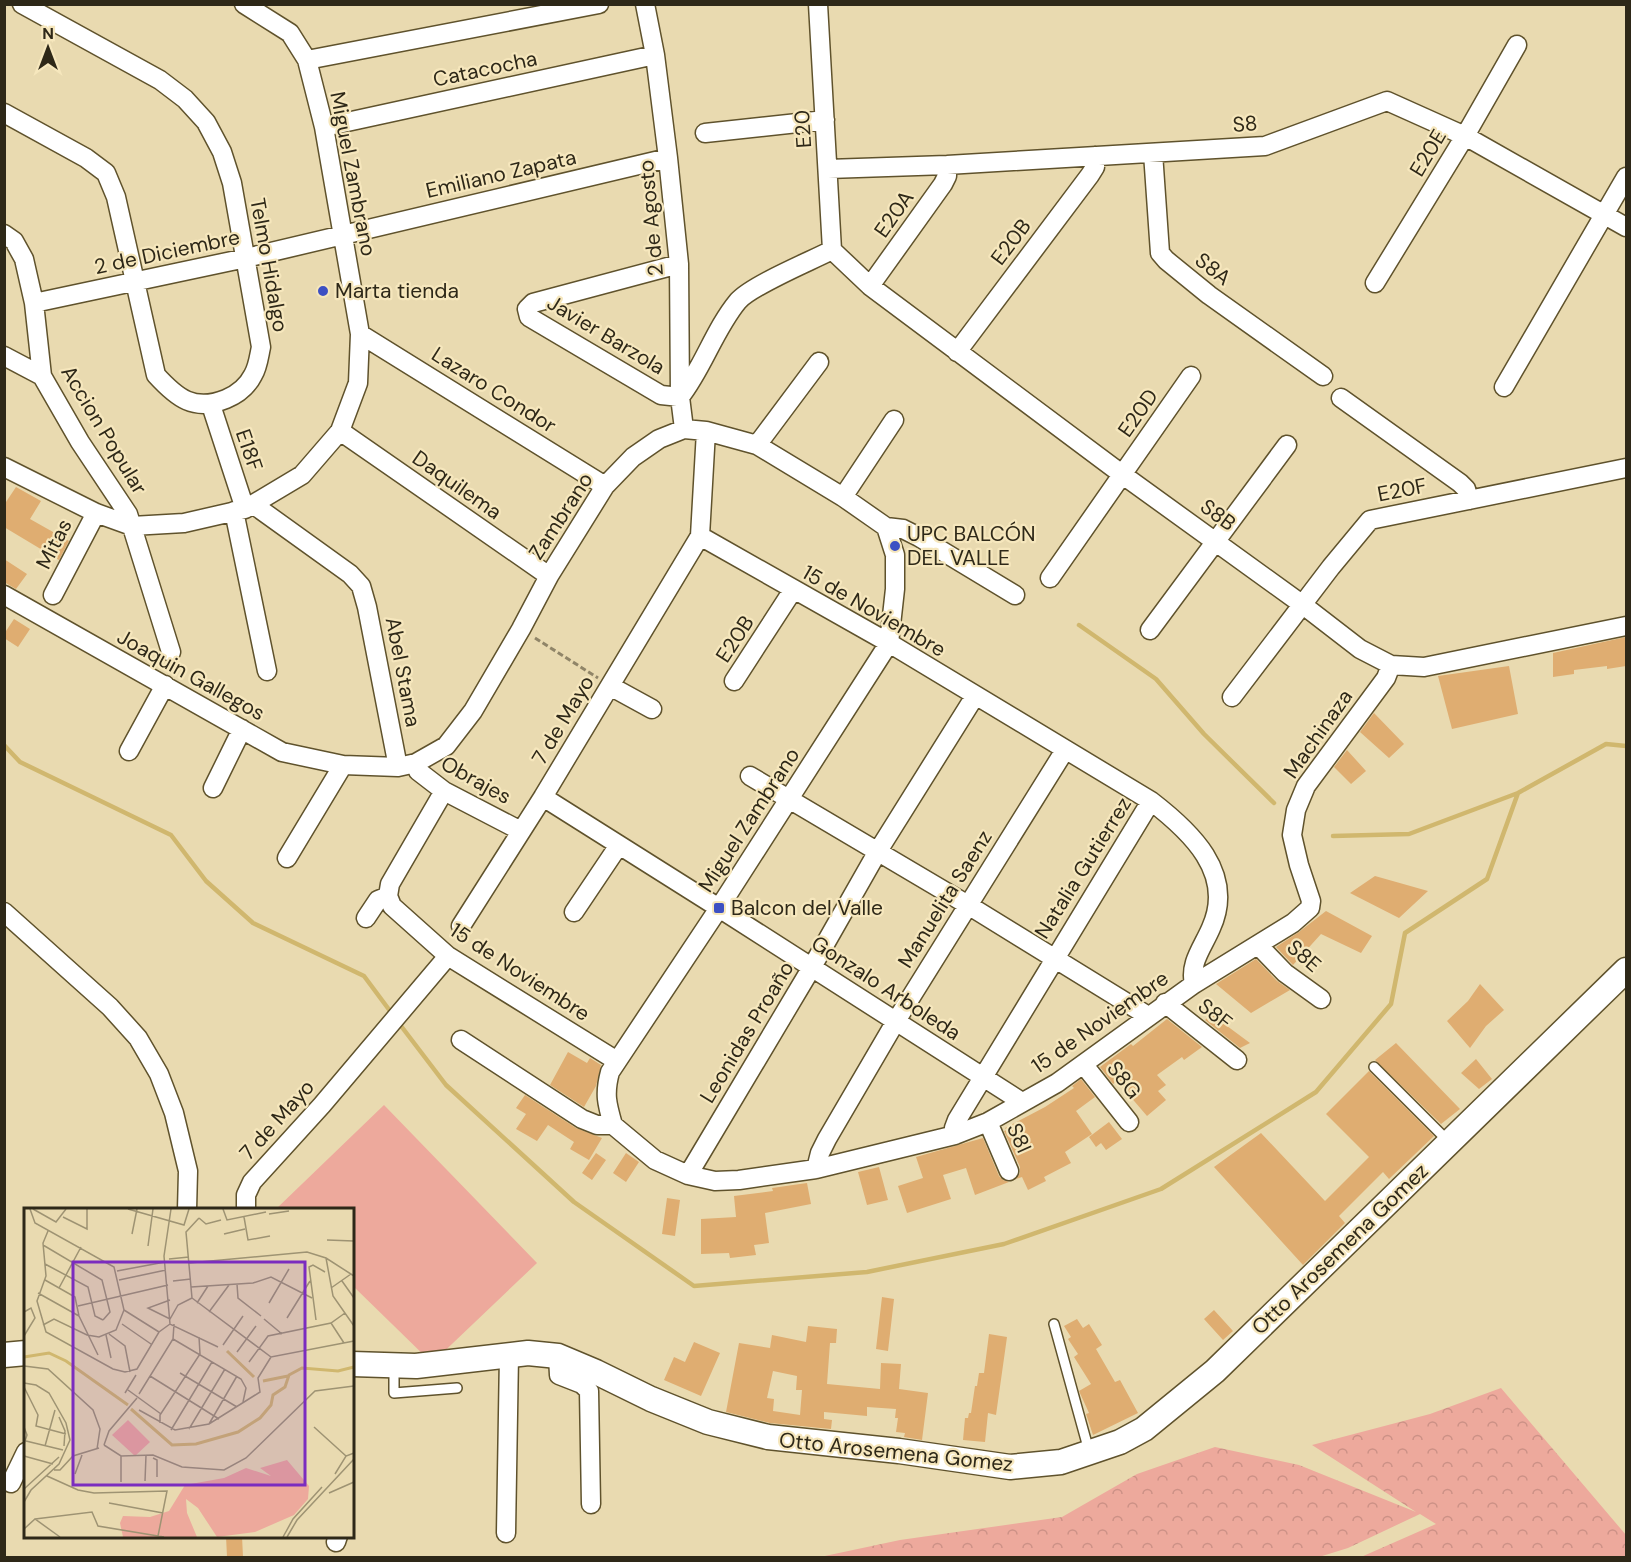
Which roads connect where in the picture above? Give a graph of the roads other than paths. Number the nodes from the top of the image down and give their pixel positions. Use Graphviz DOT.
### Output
graph roads {
  1 [pos="22,4"];
  2 [pos="244,4"];
  3 [pos="600,4"];
  4 [pos="645,4"];
  5 [pos="818,4"];
  6 [pos="1517,45"];
  7 [pos="655,55"];
  8 [pos="307,60"];
  9 [pos="4,113"];
  10 [pos="825,120"];
  11 [pos="324,127"];
  12 [pos="705,133"];
  13 [pos="1465,136"];
  14 [pos="1153,153"];
  15 [pos="1095,156"];
  16 [pos="668,158"];
  17 [pos="947,165"];
  18 [pos="828,169"];
  19 [pos="1626,177"];
  20 [pos="1604,215"];
  21 [pos="1626,227"];
  22 [pos="4,234"];
  23 [pos="343,235"];
  24 [pos="832,250"];
  25 [pos="246,258"];
  26 [pos="679,264"];
  27 [pos="134,282"];
  28 [pos="1375,283"];
  29 [pos="870,286"];
  30 [pos="34,303"];
  31 [pos="360,334"];
  32 [pos="957,352"];
  33 [pos="4,356"];
  34 [pos="819,362"];
  35 [pos="42,376"];
  36 [pos="1191,376"];
  37 [pos="1323,376"];
  38 [pos="1504,387"];
  39 [pos="680,397"];
  40 [pos="1341,398"];
  41 [pos="211,405"];
  42 [pos="894,420"];
  43 [pos="684,429"];
  44 [pos="340,431"];
  45 [pos="706,431"];
  46 [pos="757,445"];
  47 [pos="1287,445"];
  48 [pos="4,467"];
  49 [pos="1626,468"];
  50 [pos="1123,475"];
  51 [pos="604,486"];
  52 [pos="843,497"];
  53 [pos="1469,501"];
  54 [pos="244,508"];
  55 [pos="96,513"];
  56 [pos="132,526"];
  57 [pos="886,527"];
  58 [pos="700,536"];
  59 [pos="1215,541"];
  60 [pos="549,576"];
  61 [pos="1050,578"];
  62 [pos="793,590"];
  63 [pos="53,595"];
  64 [pos="1015,595"];
  65 [pos="4,596"];
  66 [pos="1303,605"];
  67 [pos="1626,626"];
  68 [pos="1150,630"];
  69 [pos="889,643"];
  70 [pos="171,652"];
  71 [pos="1391,664"];
  72 [pos="267,671"];
  73 [pos="734,681"];
  74 [pos="165,685"];
  75 [pos="610,686"];
  76 [pos="975,696"];
  77 [pos="1233,697"];
  78 [pos="652,709"];
  79 [pos="242,729"];
  80 [pos="1065,750"];
  81 [pos="129,751"];
  82 [pos="416,763"];
  83 [pos="343,765"];
  84 [pos="365,767"];
  85 [pos="398,767"];
  86 [pos="750,776"];
  87 [pos="213,788"];
  88 [pos="444,791"];
  89 [pos="543,797"];
  90 [pos="789,799"];
  91 [pos="1151,801"];
  92 [pos="521,831"];
  93 [pos="619,845"];
  94 [pos="878,851"];
  95 [pos="287,858"];
  96 [pos="388,896"];
  97 [pos="968,905"];
  98 [pos="719,908"];
  99 [pos="4,912"];
  100 [pos="574,912"];
  101 [pos="366,918"];
  102 [pos="461,926"];
  103 [pos="1258,945"];
  104 [pos="448,956"];
  105 [pos="1054,959"];
  106 [pos="812,967"];
  107 [pos="1626,970"];
  108 [pos="1194,984"];
  109 [pos="1321,999"];
  110 [pos="1165,1004"];
  111 [pos="1148,1016"];
  112 [pos="896,1021"];
  113 [pos="461,1040"];
  114 [pos="1237,1060"];
  115 [pos="617,1061"];
  116 [pos="1084,1065"];
  117 [pos="1374,1067"];
  118 [pos="983,1077"];
  119 [pos="1022,1102"];
  120 [pos="988,1122"];
  121 [pos="1129,1122"];
  122 [pos="613,1125"];
  123 [pos="955,1135"];
  124 [pos="1449,1143"];
  125 [pos="816,1169"];
  126 [pos="1009,1171"];
  127 [pos="688,1175"];
  128 [pos="188,1187"];
  129 [pos="187,1208"];
  130 [pos="199,1208"];
  131 [pos="246,1208"];
  132 [pos="1054,1324"];
  133 [pos="24,1353"];
  134 [pos="4,1355"];
  135 [pos="509,1355"];
  136 [pos="558,1356"];
  137 [pos="354,1364"];
  138 [pos="394,1366"];
  139 [pos="457,1388"];
  140 [pos="1089,1451"];
  141 [pos="24,1456"];
  142 [pos="12,1483"];
  143 [pos="591,1504"];
  144 [pos="506,1533"];
  1 -- 25 [label="street, Telmo Hidalgo"];
  2 -- 8 [label="street, Miguel Zambrano"];
  3 -- 8 [label="street"];
  4 -- 7 [label="street, 2 de Agosto"];
  5 -- 10 [label="street, E20"];
  6 -- 13 [label="street, E20E"];
  7 -- 11 [label="street, Catacocha"];
  7 -- 16 [label="street, 2 de Agosto"];
  8 -- 11 [label="street, Miguel Zambrano"];
  9 -- 27 [label="street"];
  10 -- 12 [label="street"];
  10 -- 18 [label="street, E20"];
  11 -- 23 [label="street, Miguel Zambrano"];
  13 -- 14 [label="street, S8"];
  13 -- 20 [label="street, S8"];
  13 -- 28 [label="street, E20E"];
  14 -- 15 [label="street, S8"];
  14 -- 37 [label="street, S8A"];
  15 -- 17 [label="street, S8"];
  15 -- 32 [label="street, E20B"];
  16 -- 23 [label="street, Emiliano Zapata"];
  16 -- 26 [label="street, 2 de Agosto"];
  17 -- 18 [label="street, S8"];
  17 -- 29 [label="street, E20A"];
  18 -- 24 [label="street, E20"];
  19 -- 20 [label="street"];
  20 -- 21 [label="street, S8"];
  20 -- 38 [label="street"];
  22 -- 30 [label="street, Accion Popular"];
  23 -- 25 [label="street, 2 de Diciembre"];
  23 -- 31 [label="street, Miguel Zambrano"];
  24 -- 29 [label="street, S8B"];
  24 -- 39 [label="street"];
  25 -- 27 [label="street, 2 de Diciembre"];
  25 -- 41 [label="street, Telmo Hidalgo"];
  26 -- 39 [label="street, 2 de Agosto"];
  26 -- 39 [label="street, Javier Barzola"];
  27 -- 30 [label="street, 2 de Diciembre"];
  27 -- 41 [label="street"];
  29 -- 32 [label="street, S8B"];
  30 -- 35 [label="street, Accion Popular"];
  31 -- 44 [label="street, Miguel Zambrano"];
  31 -- 51 [label="street, Lazaro Condor"];
  32 -- 50 [label="street, S8B"];
  33 -- 35 [label="street"];
  34 -- 46 [label="street"];
  35 -- 56 [label="street, Accion Popular"];
  36 -- 50 [label="street, E20D"];
  39 -- 43 [label="street, 2 de Agosto"];
  40 -- 53 [label="street"];
  41 -- 54 [label="street, E18F"];
  42 -- 52 [label="street"];
  43 -- 45 [label="street, Zambrano"];
  43 -- 51 [label="street, Zambrano"];
  44 -- 54 [label="street, Miguel Zambrano"];
  44 -- 60 [label="street, Daquilema"];
  45 -- 46 [label="street, Zambrano"];
  45 -- 58 [label="street"];
  46 -- 52 [label="street, Zambrano"];
  47 -- 59 [label="street"];
  48 -- 55 [label="street, Miguel Zambrano"];
  49 -- 53 [label="street, E20F"];
  50 -- 59 [label="street, S8B"];
  50 -- 61 [label="street, E20D"];
  51 -- 60 [label="street, Zambrano"];
  52 -- 57 [label="street, Zambrano"];
  53 -- 66 [label="street, E20F"];
  54 -- 56 [label="street, Miguel Zambrano"];
  54 -- 72 [label="street, E18F"];
  54 -- 85 [label="street, Abel Stama"];
  55 -- 56 [label="street, Miguel Zambrano"];
  55 -- 63 [label="street, Mitas"];
  56 -- 70 [label="street, Accion Popular"];
  57 -- 64 [label="street, Zambrano"];
  57 -- 69 [label="street, Miguel Zambrano"];
  58 -- 62 [label="street, 15 de Noviembre"];
  58 -- 75 [label="street, 7 de Mayo"];
  59 -- 66 [label="street, S8B"];
  59 -- 68 [label="street"];
  60 -- 82 [label="street, Zambrano"];
  62 -- 69 [label="street, 15 de Noviembre"];
  62 -- 73 [label="street, E20B"];
  65 -- 74 [label="street, Joaquin Gallegos"];
  66 -- 71 [label="street, S8B"];
  66 -- 77 [label="street, E20F"];
  67 -- 71 [label="street, S8B"];
  69 -- 76 [label="street, 15 de Noviembre"];
  69 -- 90 [label="street, Miguel Zambrano"];
  71 -- 103 [label="street, Machinaza"];
  74 -- 79 [label="street, Joaquin Gallegos"];
  74 -- 81 [label="street"];
  75 -- 78 [label="street"];
  75 -- 89 [label="street, 7 de Mayo"];
  76 -- 80 [label="street, 15 de Noviembre"];
  76 -- 94 [label="street, Leonidas Proaño"];
  79 -- 83 [label="street, Joaquin Gallegos"];
  79 -- 87 [label="street"];
  80 -- 91 [label="street, 15 de Noviembre"];
  80 -- 97 [label="street, Manuelita Saenz"];
  82 -- 85 [label="street, Zambrano"];
  82 -- 88 [label="street, Obrajes"];
  83 -- 84 [label="street, Joaquin Gallegos"];
  83 -- 95 [label="street"];
  84 -- 85 [label="street, Zambrano"];
  86 -- 90 [label="street, Natalia Gutierrez"];
  88 -- 92 [label="street, Obrajes"];
  88 -- 96 [label="street"];
  89 -- 92 [label="street, 7 de Mayo"];
  89 -- 93 [label="street, Gonzalo Arboleda"];
  90 -- 94 [label="street, Natalia Gutierrez"];
  90 -- 98 [label="street, Miguel Zambrano"];
  91 -- 105 [label="street, Natalia Gutierrez"];
  91 -- 108 [label="street, 15 de Noviembre"];
  92 -- 102 [label="street, 7 de Mayo"];
  93 -- 98 [label="street, Gonzalo Arboleda"];
  93 -- 100 [label="street"];
  94 -- 97 [label="street, Natalia Gutierrez"];
  94 -- 106 [label="street, Leonidas Proaño"];
  96 -- 101 [label="street"];
  96 -- 104 [label="street, 15 de Noviembre"];
  97 -- 105 [label="street, Natalia Gutierrez"];
  97 -- 112 [label="street, Manuelita Saenz"];
  98 -- 106 [label="street, Gonzalo Arboleda"];
  98 -- 115 [label="street, Miguel Zambrano"];
  99 -- 128 [label="street"];
  103 -- 108 [label="street, Machinaza"];
  103 -- 109 [label="street, S8E"];
  104 -- 115 [label="street, 15 de Noviembre"];
  104 -- 131 [label="street, 7 de Mayo"];
  105 -- 111 [label="street, Natalia Gutierrez"];
  105 -- 118 [label="street, Natalia Gutierrez"];
  106 -- 112 [label="street, Gonzalo Arboleda"];
  106 -- 127 [label="street, Leonidas Proaño"];
  107 -- 124 [label="street, Otto Arosemena Gomez"];
  108 -- 110 [label="street, 15 de Noviembre"];
  110 -- 111 [label="street, 15 de Noviembre"];
  110 -- 114 [label="street, S8F"];
  111 -- 116 [label="street, 15 de Noviembre"];
  112 -- 118 [label="street, Gonzalo Arboleda"];
  112 -- 125 [label="street, Manuelita Saenz"];
  113 -- 122 [label="street"];
  115 -- 122 [label="street, Miguel Zambrano"];
  116 -- 119 [label="street, 15 de Noviembre"];
  116 -- 121 [label="street, S8G"];
  117 -- 124 [label="lane"];
  118 -- 119 [label="street, Gonzalo Arboleda"];
  118 -- 123 [label="street, Natalia Gutierrez"];
  119 -- 120 [label="street, 15 de Noviembre"];
  120 -- 123 [label="street, 15 de Noviembre"];
  120 -- 126 [label="street, S8I"];
  122 -- 127 [label="street, 15 de Noviembre"];
  123 -- 125 [label="street, 15 de Noviembre"];
  124 -- 140 [label="street, Otto Arosemena Gomez"];
  125 -- 127 [label="street, 15 de Noviembre"];
  128 -- 129 [label="street"];
  128 -- 130 [label="street"];
  132 -- 140 [label="lane"];
  133 -- 134 [label="street"];
  135 -- 136 [label="street, Otto Arosemena Gomez"];
  135 -- 138 [label="street, Otto Arosemena Gomez"];
  135 -- 144 [label="street"];
  136 -- 140 [label="street, Otto Arosemena Gomez"];
  136 -- 143 [label="street"];
  137 -- 138 [label="street, Otto Arosemena Gomez"];
  138 -- 139 [label="lane"];
  141 -- 142 [label="street"];
}
